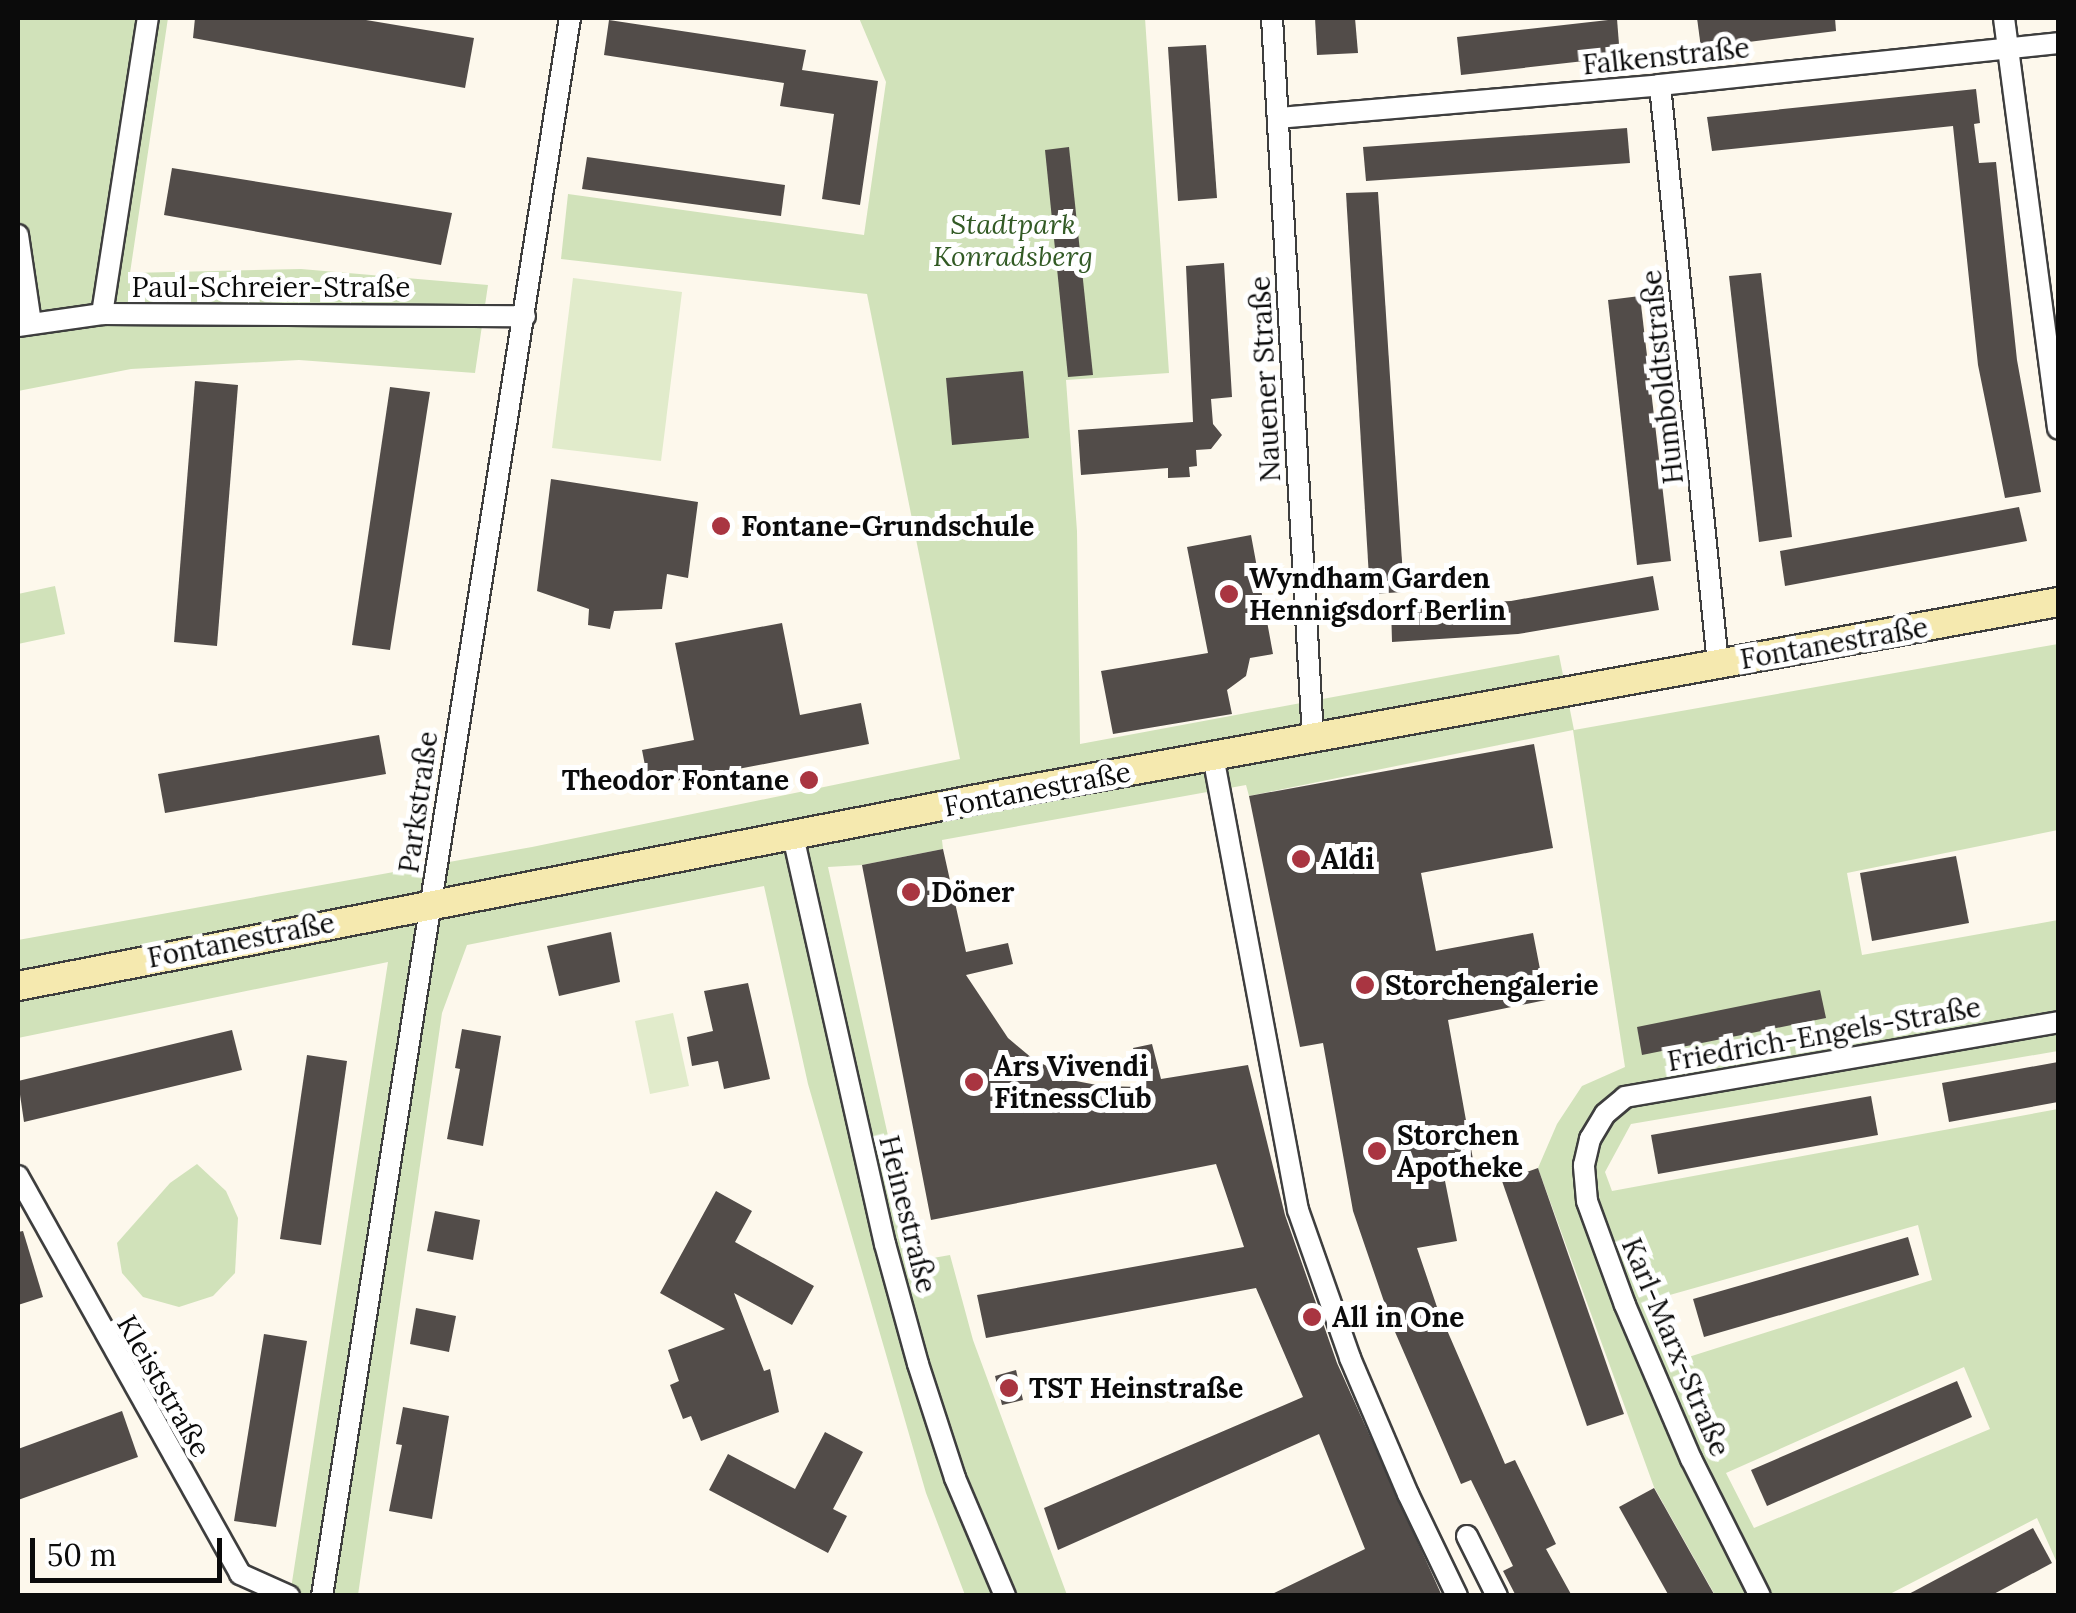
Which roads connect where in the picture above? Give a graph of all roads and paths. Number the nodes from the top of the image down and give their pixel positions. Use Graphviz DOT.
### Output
graph roads {
  1 [pos="148,18"];
  2 [pos="570,18"];
  3 [pos="1272,18"];
  4 [pos="2004,18"];
  5 [pos="2058,43"];
  6 [pos="2008,48"];
  7 [pos="1660,86"];
  8 [pos="1278,118"];
  9 [pos="18,236"];
  10 [pos="102,314"];
  11 [pos="525,316"];
  12 [pos="24,324"];
  13 [pos="2058,428"];
  14 [pos="2058,602"];
  15 [pos="1718,664"];
  16 [pos="1313,737"];
  17 [pos="1213,756"];
  18 [pos="793,836"];
  19 [pos="431,904"];
  20 [pos="18,986"];
  21 [pos="2058,1022"];
  22 [pos="1606,1114"];
  23 [pos="18,1176"];
  24 [pos="1467,1536"];
  25 [pos="289,1596"];
  26 [pos="322,1596"];
  27 [pos="1005,1596"];
  28 [pos="1458,1596"];
  29 [pos="1498,1596"];
  30 [pos="1760,1596"];
  1 -- 10 [label="street"];
  2 -- 11 [label="street, Parkstraße"];
  3 -- 8 [label="street, Nauener Straße"];
  4 -- 6 [label="street"];
  5 -- 6 [label="street, Falkenstraße"];
  6 -- 7 [label="street, Falkenstraße"];
  6 -- 13 [label="street"];
  7 -- 8 [label="street, Falkenstraße"];
  7 -- 15 [label="street, Humboldtstraße"];
  8 -- 16 [label="street, Nauener Straße"];
  9 -- 12 [label="street"];
  10 -- 11 [label="street, Paul-Schreier-Straße"];
  10 -- 12 [label="street, Paul-Schreier-Straße"];
  11 -- 19 [label="street, Parkstraße"];
  14 -- 15 [label="street, Fontanestraße"];
  15 -- 16 [label="street, Fontanestraße"];
  16 -- 17 [label="street, Fontanestraße"];
  17 -- 18 [label="street, Fontanestraße"];
  17 -- 28 [label="street"];
  18 -- 19 [label="street, Fontanestraße"];
  18 -- 27 [label="street, Heinestraße"];
  19 -- 20 [label="street, Fontanestraße"];
  19 -- 26 [label="street, Parkstraße"];
  21 -- 22 [label="street, Friedrich-Engels-Straße"];
  22 -- 30 [label="street, Karl-Marx-Straße"];
  23 -- 25 [label="street, Kleiststraße"];
  24 -- 29 [label="street"];
}
